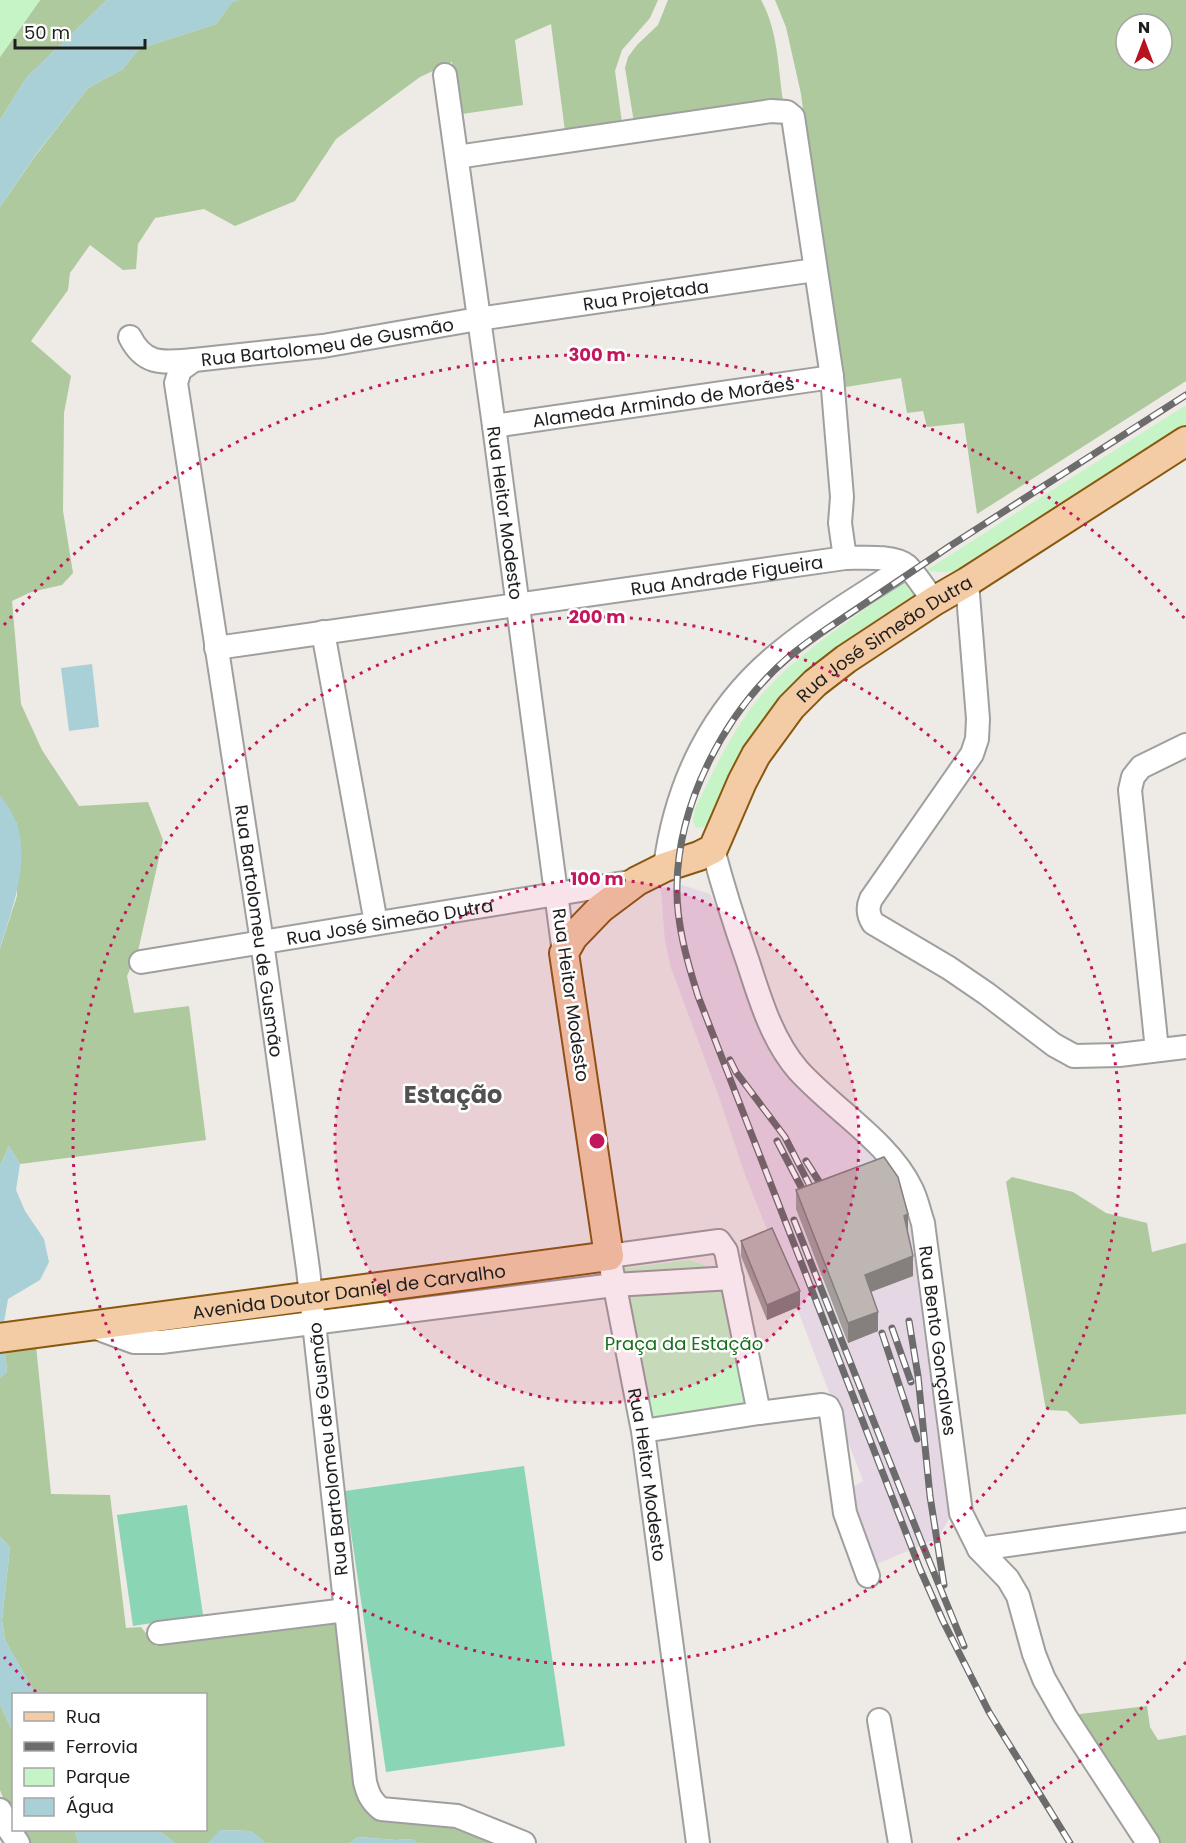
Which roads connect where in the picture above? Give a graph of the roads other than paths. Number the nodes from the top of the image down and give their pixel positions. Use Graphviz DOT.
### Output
graph roads {
  1 [pos="444,75"];
  2 [pos="457,157"];
  3 [pos="815,270"];
  4 [pos="478,319"];
  5 [pos="130,337"];
  6 [pos="194,360"];
  7 [pos="832,377"];
  8 [pos="494,426"];
  9 [pos="1186,441"];
  10 [pos="845,558"];
  11 [pos="907,566"];
  12 [pos="967,582"];
  13 [pos="934,601"];
  14 [pos="518,605"];
  15 [pos="323,632"];
  16 [pos="216,648"];
  17 [pos="1186,745"];
  18 [pos="713,849"];
  19 [pos="665,867"];
  20 [pos="637,881"];
  21 [pos="558,894"];
  22 [pos="376,923"];
  23 [pos="262,942"];
  24 [pos="564,953"];
  25 [pos="141,962"];
  26 [pos="1186,1047"];
  27 [pos="1157,1050"];
  28 [pos="609,1256"];
  29 [pos="732,1278"];
  30 [pos="614,1285"];
  31 [pos="312,1310"];
  32 [pos="0,1338"];
  33 [pos="759,1413"];
  34 [pos="643,1431"];
  35 [pos="1186,1520"];
  36 [pos="979,1549"];
  37 [pos="868,1576"];
  38 [pos="346,1610"];
  39 [pos="159,1634"];
  40 [pos="879,1720"];
  41 [pos="0,1810"];
  42 [pos="18,1843"];
  43 [pos="524,1843"];
  44 [pos="698,1843"];
  45 [pos="900,1843"];
  46 [pos="1148,1843"];
  1 -- 2 [label="street, Rua Heitor Modesto"];
  2 -- 3 [label="street"];
  2 -- 4 [label="street, Rua Heitor Modesto"];
  3 -- 4 [label="street, Rua Projetada"];
  3 -- 7 [label="street"];
  4 -- 6 [label="street, Rua Bartolomeu de Gusmão"];
  4 -- 8 [label="street, Rua Heitor Modesto"];
  5 -- 6 [label="street"];
  6 -- 16 [label="street, Rua Bartolomeu de Gusmão"];
  7 -- 8 [label="street, Alameda Armindo de Morães"];
  7 -- 10 [label="street"];
  8 -- 14 [label="street, Rua Heitor Modesto"];
  9 -- 12 [label="main road, Rua José Simeão Dutra"];
  10 -- 11 [label="street, Rua Andrade Figueira"];
  10 -- 14 [label="street, Rua Andrade Figueira"];
  11 -- 13 [label="street"];
  11 -- 19 [label="street"];
  12 -- 13 [label="main road, Rua José Simeão Dutra"];
  12 -- 27 [label="street"];
  13 -- 18 [label="main road, Rua José Simeão Dutra"];
  14 -- 15 [label="street, Rua Andrade Figueira"];
  14 -- 21 [label="street, Rua Heitor Modesto"];
  15 -- 16 [label="street, Rua Andrade Figueira"];
  15 -- 22 [label="street"];
  16 -- 23 [label="street, Rua Bartolomeu de Gusmão"];
  17 -- 27 [label="street"];
  18 -- 19 [label="main road, Rua José Simeão Dutra"];
  18 -- 36 [label="street, Rua Bento Gonçalves"];
  19 -- 20 [label="main road, Rua José Simeão Dutra"];
  20 -- 21 [label="street, Rua José Simeão Dutra"];
  20 -- 24 [label="main road, Rua José Simeão Dutra"];
  21 -- 22 [label="street, Rua José Simeão Dutra"];
  21 -- 24 [label="street, Rua Heitor Modesto"];
  22 -- 23 [label="street, Rua José Simeão Dutra"];
  23 -- 25 [label="street, Rua José Simeão Dutra"];
  23 -- 31 [label="street, Rua Bartolomeu de Gusmão"];
  24 -- 28 [label="main road, Rua Heitor Modesto"];
  26 -- 27 [label="street"];
  28 -- 29 [label="street"];
  28 -- 30 [label="street, Rua Heitor Modesto"];
  28 -- 31 [label="main road, Avenida Doutor Daniel de Carvalho"];
  29 -- 30 [label="street"];
  29 -- 33 [label="street"];
  30 -- 31 [label="street"];
  30 -- 34 [label="street, Rua Heitor Modesto"];
  31 -- 32 [label="main road, Avenida Doutor Daniel de Carvalho"];
  31 -- 38 [label="street, Rua Bartolomeu de Gusmão"];
  33 -- 34 [label="street"];
  33 -- 37 [label="street"];
  34 -- 44 [label="street, Rua Heitor Modesto"];
  35 -- 36 [label="street"];
  36 -- 46 [label="street, Rua Bento Gonçalves"];
  38 -- 39 [label="street"];
  38 -- 43 [label="street, Rua Bartolomeu de Gusmão"];
  40 -- 45 [label="street"];
  41 -- 42 [label="street"];
}
